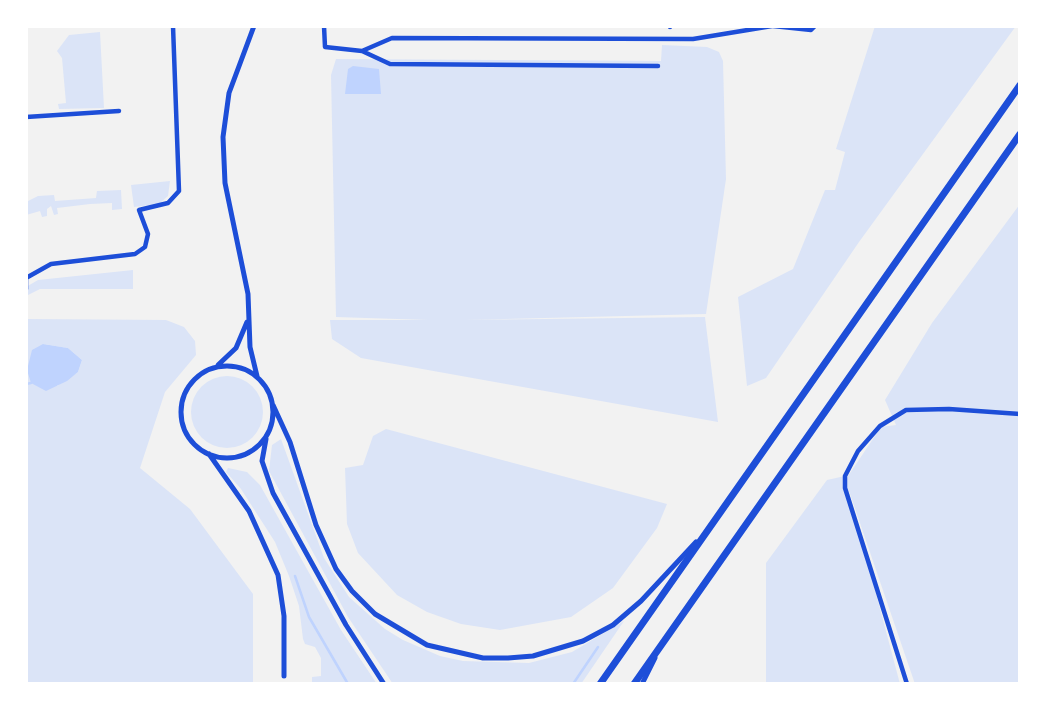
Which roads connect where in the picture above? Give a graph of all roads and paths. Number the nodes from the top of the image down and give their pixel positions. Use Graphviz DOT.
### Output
graph roads {
  1 [pos="173,26"];
  2 [pos="254,26"];
  3 [pos="324,26"];
  4 [pos="772,26"];
  5 [pos="816,26"];
  6 [pos="362,51"];
  7 [pos="658,66"];
  8 [pos="1020,85"];
  9 [pos="119,111"];
  10 [pos="26,117"];
  11 [pos="1020,134"];
  12 [pos="26,278"];
  13 [pos="26,289"];
  14 [pos="249,316"];
  15 [pos="216,367"];
  16 [pos="257,376"];
  17 [pos="273,405"];
  18 [pos="1020,414"];
  19 [pos="268,434"];
  20 [pos="209,454"];
  21 [pos="710,527"];
  22 [pos="663,642"];
  23 [pos="284,676"];
  24 [pos="384,684"];
  25 [pos="600,684"];
  26 [pos="634,684"];
  27 [pos="642,684"];
  28 [pos="906,684"];
  1 -- 12 [label="street"];
  2 -- 14 [label="street"];
  3 -- 6 [label="street"];
  4 -- 5 [label="street"];
  4 -- 6 [label="street"];
  6 -- 7 [label="street"];
  8 -- 21 [label="highway"];
  9 -- 10 [label="street"];
  11 -- 22 [label="highway"];
  12 -- 13 [label="street"];
  14 -- 15 [label="street"];
  14 -- 16 [label="street"];
  15 -- 16 [label="street"];
  15 -- 20 [label="street"];
  16 -- 17 [label="street"];
  17 -- 19 [label="street"];
  17 -- 21 [label="street"];
  18 -- 28 [label="street"];
  19 -- 20 [label="street"];
  19 -- 24 [label="street"];
  20 -- 23 [label="street"];
  21 -- 25 [label="highway"];
  22 -- 26 [label="highway"];
  22 -- 27 [label="street"];
}
